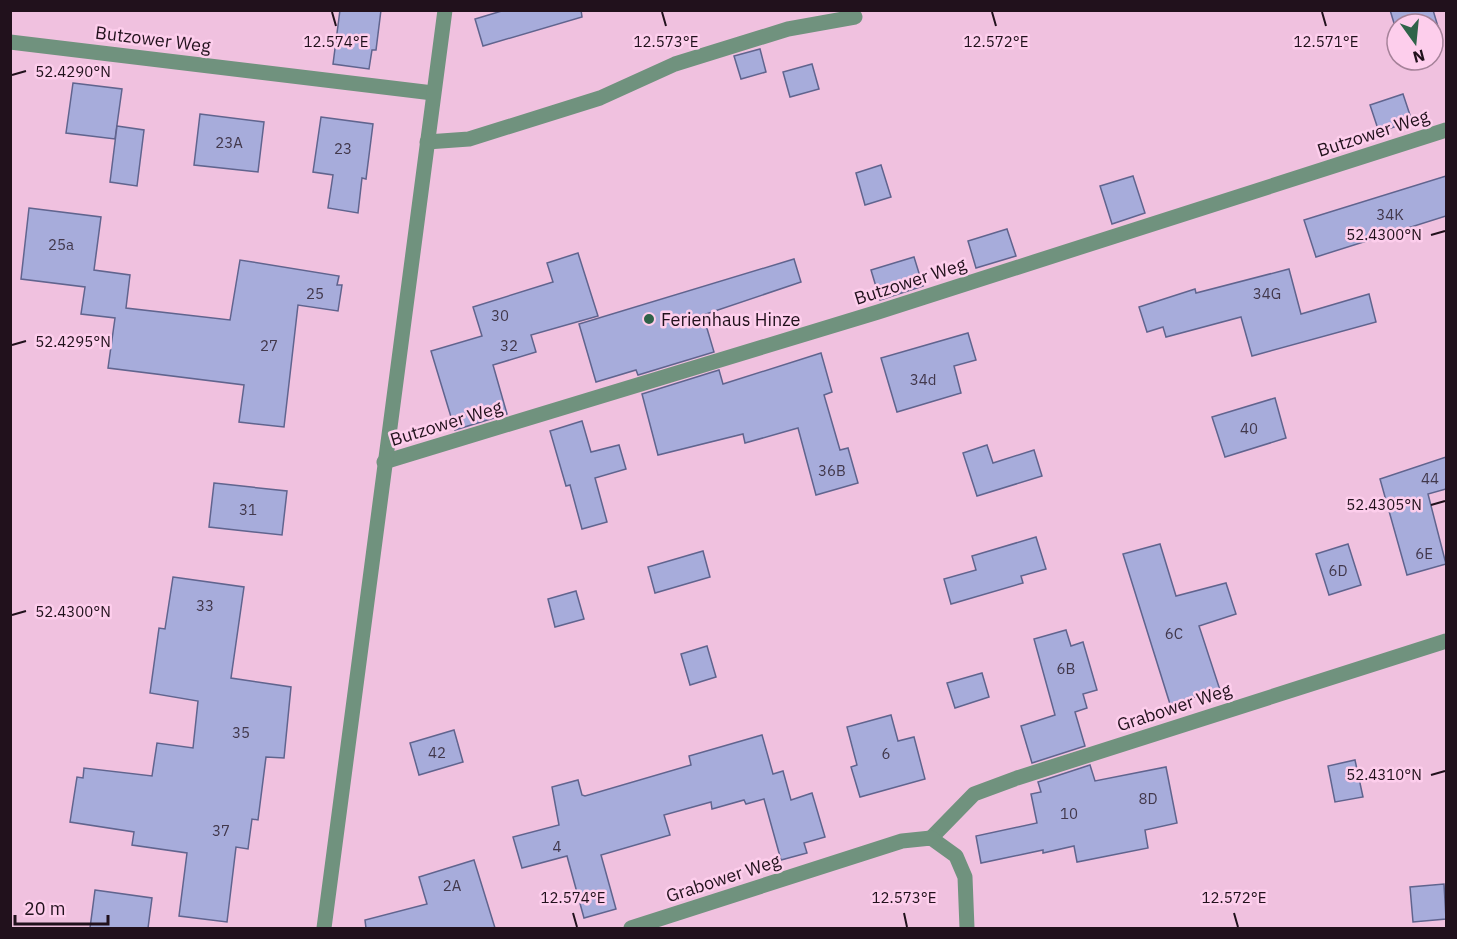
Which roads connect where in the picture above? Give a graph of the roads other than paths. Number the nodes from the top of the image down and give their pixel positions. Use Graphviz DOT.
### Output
graph roads {
  1 [pos="445,10"];
  2 [pos="855,17"];
  3 [pos="10,42"];
  4 [pos="433,93"];
  5 [pos="1446,130"];
  6 [pos="427,142"];
  7 [pos="384,462"];
  8 [pos="1446,641"];
  9 [pos="931,838"];
  10 [pos="324,928"];
  11 [pos="631,928"];
  12 [pos="967,928"];
  1 -- 4 [label="street, Butzower Weg"];
  2 -- 6 [label="street"];
  3 -- 4 [label="street, Butzower Weg"];
  4 -- 6 [label="street, Butzower Weg"];
  5 -- 7 [label="street, Butzower Weg"];
  6 -- 7 [label="street, Butzower Weg"];
  7 -- 10 [label="street, Butzower Weg"];
  8 -- 9 [label="street, Grabower Weg"];
  9 -- 11 [label="street, Grabower Weg"];
  9 -- 12 [label="street"];
}
